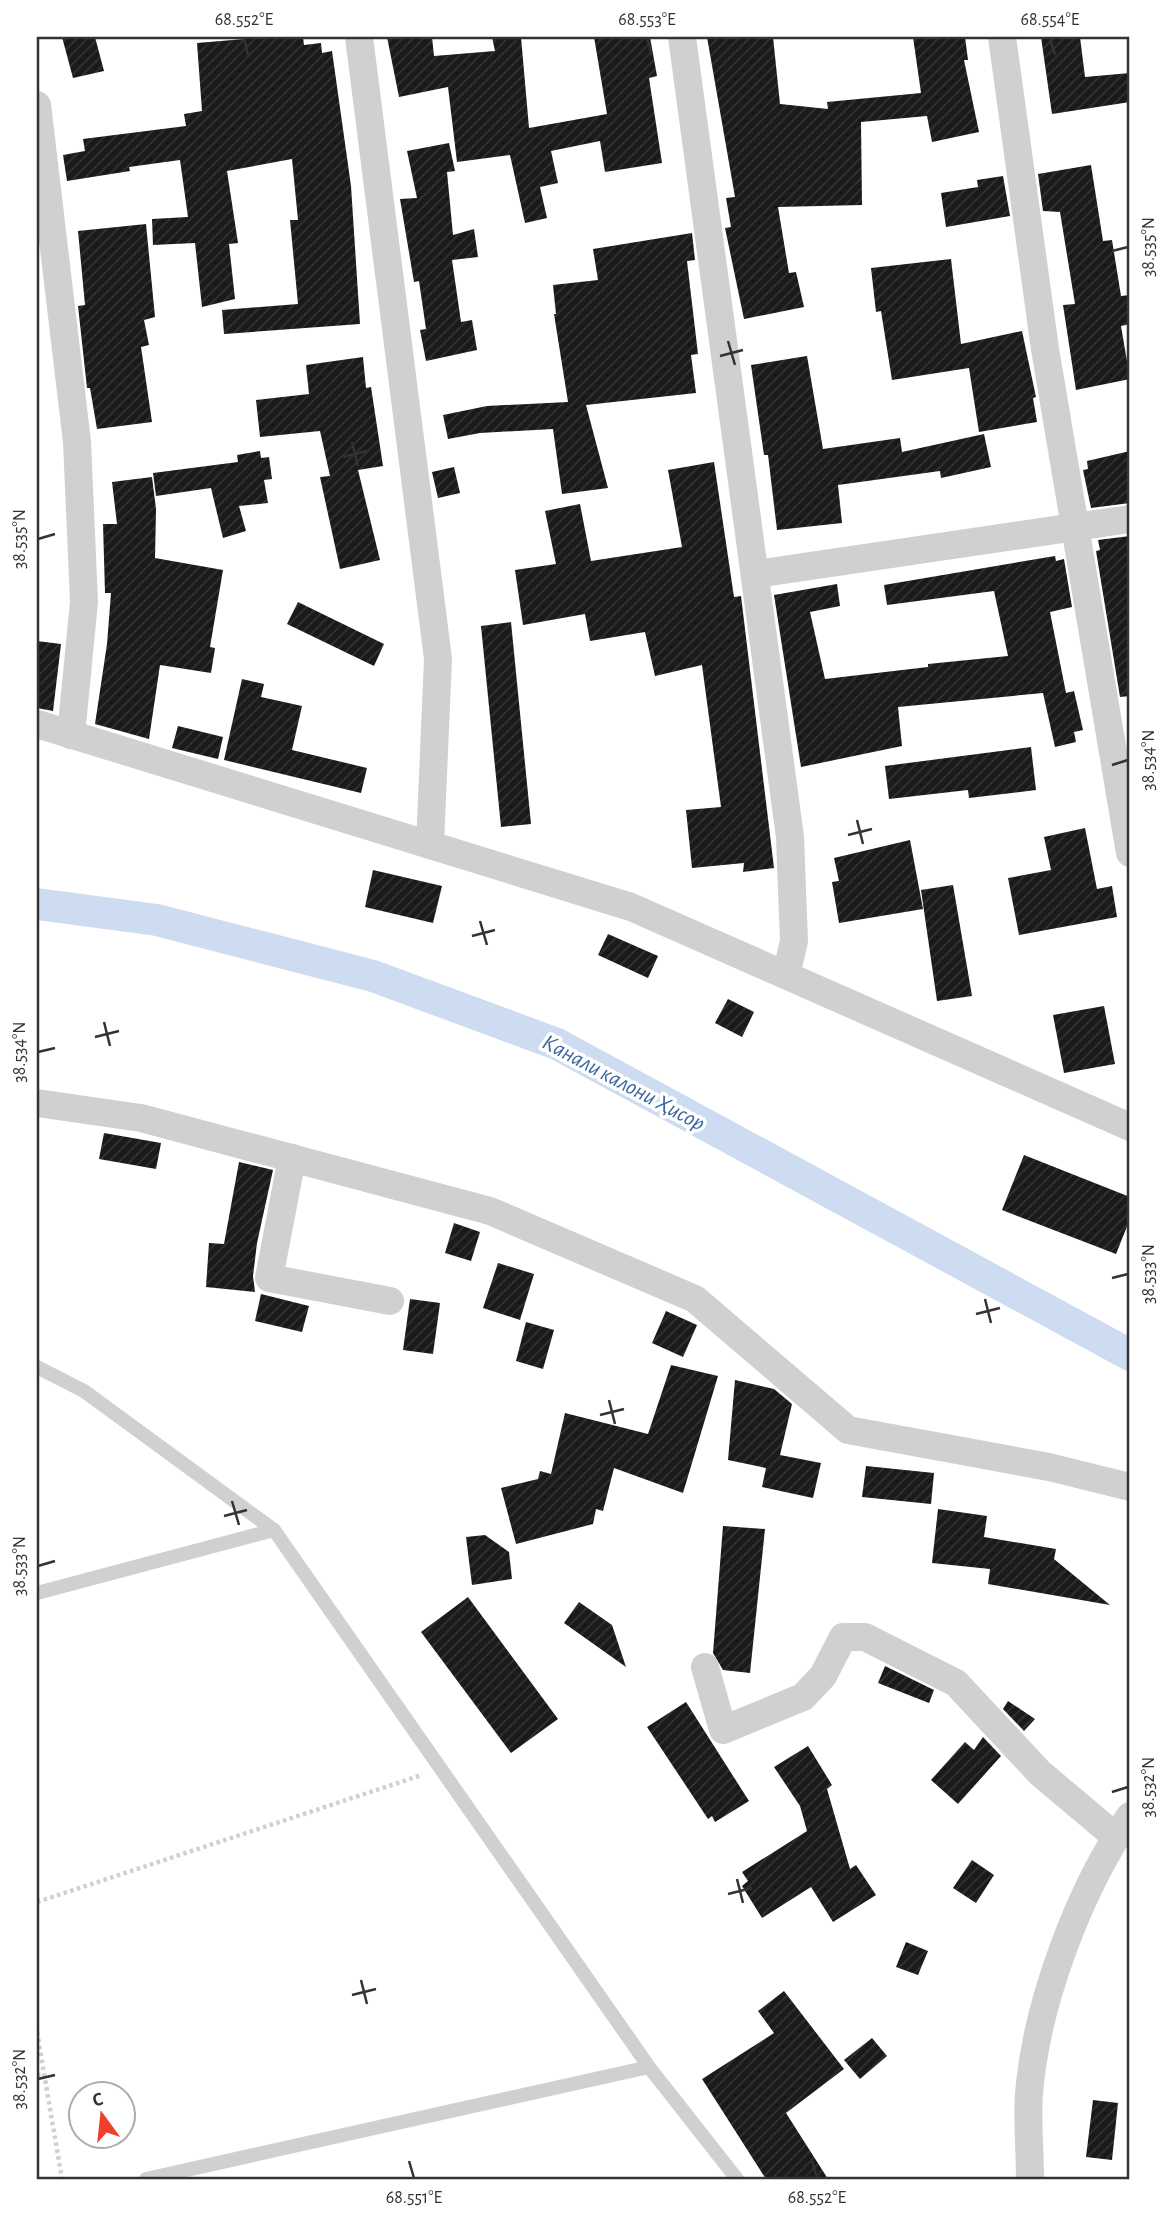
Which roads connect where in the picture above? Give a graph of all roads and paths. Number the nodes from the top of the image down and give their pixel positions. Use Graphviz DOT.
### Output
graph roads {
  1 [pos="359,37"];
  2 [pos="682,37"];
  3 [pos="1002,37"];
  4 [pos="37,105"];
  5 [pos="1130,519"];
  6 [pos="1075,527"];
  7 [pos="757,574"];
  8 [pos="37,724"];
  9 [pos="71,735"];
  10 [pos="430,845"];
  11 [pos="1130,853"];
  12 [pos="786,975"];
  13 [pos="37,1103"];
  14 [pos="1130,1127"];
  15 [pos="292,1158"];
  16 [pos="390,1301"];
  17 [pos="37,1367"];
  18 [pos="1130,1487"];
  19 [pos="274,1530"];
  20 [pos="37,1593"];
  21 [pos="705,1667"];
  22 [pos="441,1769"];
  23 [pos="1123,1826"];
  24 [pos="37,1902"];
  25 [pos="37,2032"];
  26 [pos="649,2067"];
  27 [pos="44,2074"];
  28 [pos="37,2076"];
  29 [pos="62,2179"];
  30 [pos="146,2179"];
  31 [pos="737,2179"];
  32 [pos="1030,2179"];
  1 -- 10 [label="street"];
  2 -- 7 [label="street"];
  3 -- 6 [label="street"];
  4 -- 9 [label="street"];
  5 -- 6 [label="street"];
  6 -- 7 [label="street"];
  6 -- 11 [label="street"];
  7 -- 12 [label="street"];
  8 -- 9 [label="street"];
  9 -- 10 [label="street"];
  10 -- 12 [label="street"];
  12 -- 14 [label="street"];
  13 -- 15 [label="street"];
  15 -- 16 [label="street"];
  15 -- 18 [label="street"];
  17 -- 19 [label="lane"];
  19 -- 20 [label="lane"];
  19 -- 22 [label="lane"];
  21 -- 23 [label="street"];
  22 -- 24 [label="path"];
  22 -- 26 [label="lane"];
  23 -- 32 [label="street"];
  25 -- 27 [label="path"];
  26 -- 30 [label="lane"];
  26 -- 31 [label="lane"];
  27 -- 28 [label="path"];
  27 -- 29 [label="path"];
}
